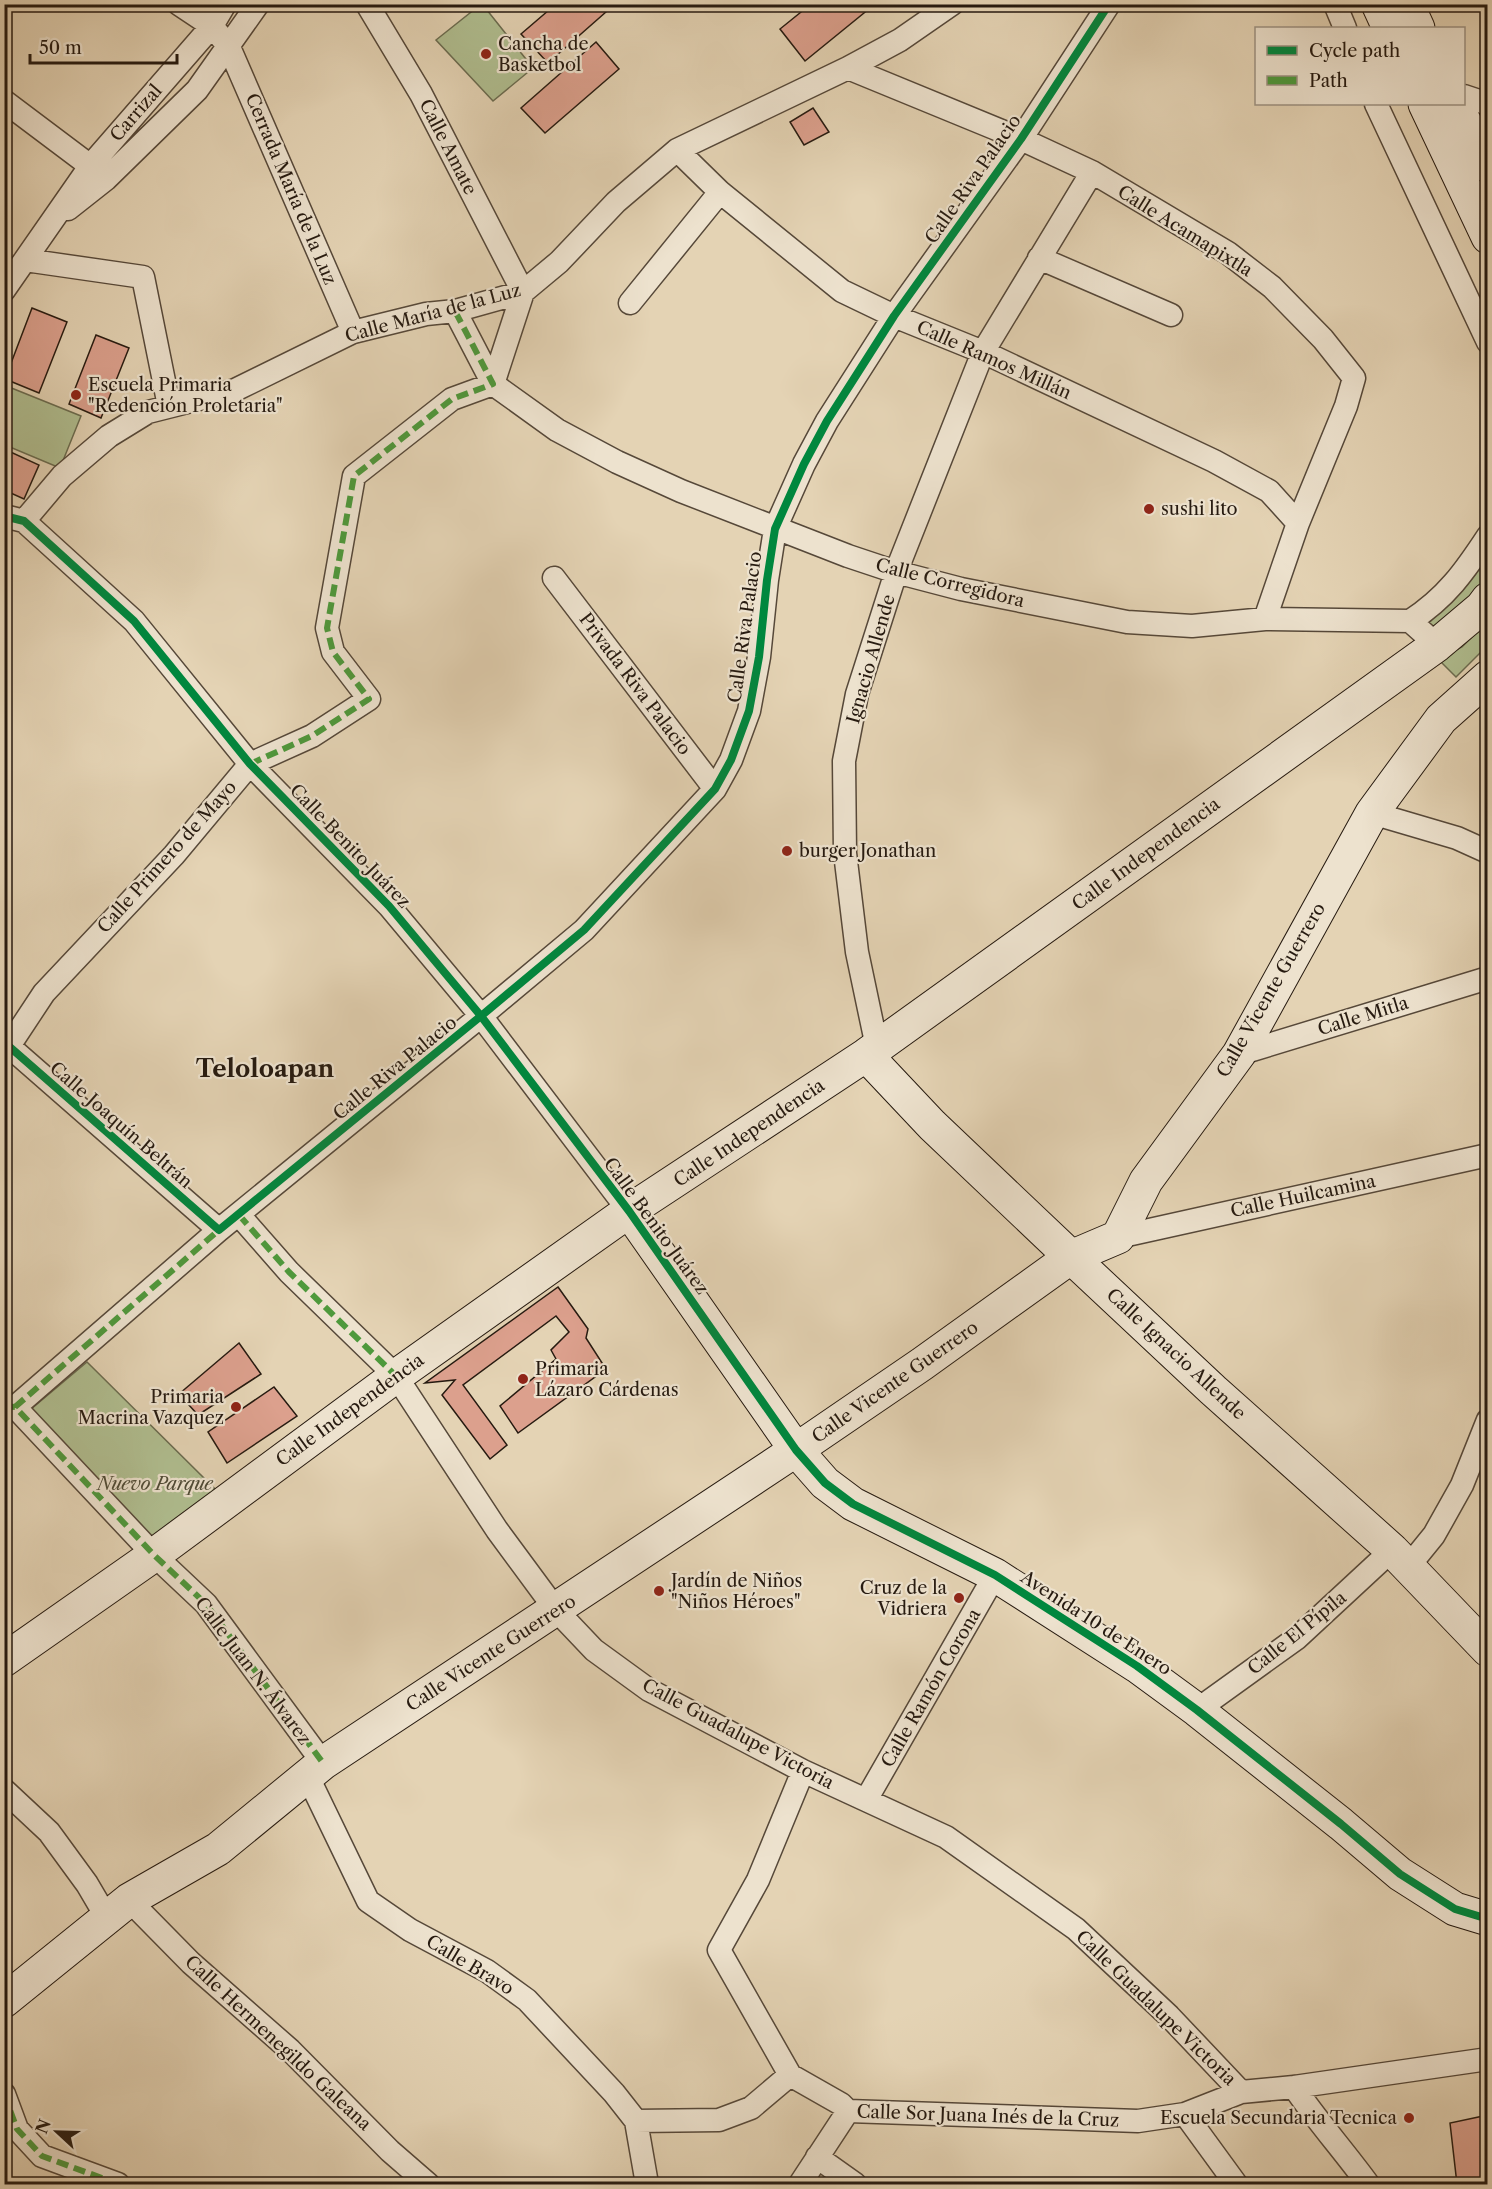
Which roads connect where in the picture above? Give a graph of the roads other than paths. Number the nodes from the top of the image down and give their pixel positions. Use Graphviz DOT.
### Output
graph roads {
  1 [pos="179,4"];
  2 [pos="225,4"];
  3 [pos="258,4"];
  4 [pos="367,4"];
  5 [pos="952,4"];
  6 [pos="1109,4"];
  7 [pos="1335,4"];
  8 [pos="1378,4"];
  9 [pos="1407,4"];
  10 [pos="212,26"];
  11 [pos="1345,27"];
  12 [pos="1389,27"];
  13 [pos="1418,27"];
  14 [pos="229,47"];
  15 [pos="848,68"];
  16 [pos="1465,96"];
  17 [pos="4,101"];
  18 [pos="1488,104"];
  19 [pos="1376,105"];
  20 [pos="1425,105"];
  21 [pos="1456,105"];
  22 [pos="1021,139"];
  23 [pos="677,150"];
  24 [pos="1488,166"];
  25 [pos="99,172"];
  26 [pos="1092,172"];
  27 [pos="720,192"];
  28 [pos="1488,237"];
  29 [pos="1040,258"];
  30 [pos="25,260"];
  31 [pos="4,290"];
  32 [pos="523,292"];
  33 [pos="630,303"];
  34 [pos="455,311"];
  35 [pos="1171,315"];
  36 [pos="894,316"];
  37 [pos="353,332"];
  38 [pos="1488,342"];
  39 [pos="983,352"];
  40 [pos="493,384"];
  41 [pos="169,406"];
  42 [pos="14,518"];
  43 [pos="1298,523"];
  44 [pos="775,529"];
  45 [pos="1488,536"];
  46 [pos="896,572"];
  47 [pos="554,578"];
  48 [pos="1488,599"];
  49 [pos="1265,619"];
  50 [pos="1410,621"];
  51 [pos="1437,645"];
  52 [pos="1488,677"];
  53 [pos="250,764"];
  54 [pos="716,789"];
  55 [pos="1371,813"];
  56 [pos="1488,852"];
  57 [pos="1488,978"];
  58 [pos="481,1016"];
  59 [pos="7,1044"];
  60 [pos="872,1051"];
  61 [pos="1239,1054"];
  62 [pos="1488,1155"];
  63 [pos="629,1211"];
  64 [pos="238,1215"];
  65 [pos="219,1230"];
  66 [pos="1118,1237"];
  67 [pos="1071,1257"];
  68 [pos="396,1376"];
  69 [pos="10,1406"];
  70 [pos="1488,1420"];
  71 [pos="796,1450"];
  72 [pos="154,1555"];
  73 [pos="1400,1559"];
  74 [pos="995,1575"];
  75 [pos="556,1610"];
  76 [pos="1488,1650"];
  77 [pos="4,1660"];
  78 [pos="1197,1710"];
  79 [pos="315,1770"];
  80 [pos="803,1771"];
  81 [pos="4,1790"];
  82 [pos="866,1800"];
  83 [pos="118,1909"];
  84 [pos="1488,1919"];
  85 [pos="4,2001"];
  86 [pos="1488,2059"];
  87 [pos="790,2075"];
  88 [pos="1294,2087"];
  89 [pos="1241,2092"];
  90 [pos="4,2094"];
  91 [pos="848,2111"];
  92 [pos="1185,2114"];
  93 [pos="636,2121"];
  94 [pos="817,2157"];
  95 [pos="118,2184"];
  96 [pos="428,2184"];
  97 [pos="647,2184"];
  98 [pos="800,2184"];
  99 [pos="855,2184"];
  100 [pos="1236,2184"];
  101 [pos="1368,2184"];
  1 -- 10 [label="street, Cerrada María de la Luz"];
  2 -- 10 [label="street, Carrizal"];
  3 -- 14 [label="street"];
  4 -- 32 [label="street, Calle Amate"];
  5 -- 15 [label="street, Calle María de la Luz"];
  6 -- 22 [label="street, Calle Riva Palacio"];
  7 -- 11 [label="street"];
  8 -- 12 [label="main road"];
  9 -- 13 [label="main road"];
  10 -- 14 [label="street, Cerrada María de la Luz"];
  10 -- 25 [label="street, Carrizal"];
  14 -- 25 [label="street"];
  14 -- 37 [label="street, Cerrada María de la Luz"];
  15 -- 22 [label="street, Calle Acamapixtla"];
  15 -- 23 [label="street, Calle María de la Luz"];
  16 -- 18 [label="street"];
  17 -- 25 [label="street"];
  19 -- 38 [label="street"];
  20 -- 28 [label="main road"];
  21 -- 24 [label="main road"];
  22 -- 26 [label="street, Calle Acamapixtla"];
  22 -- 36 [label="street, Calle Riva Palacio"];
  23 -- 27 [label="street, Calle Ramos Millán"];
  23 -- 32 [label="street, Calle María de la Luz"];
  25 -- 30 [label="street"];
  26 -- 29 [label="street, Ignacio Allende"];
  26 -- 43 [label="street, Calle Acamapixtla"];
  27 -- 33 [label="street"];
  27 -- 36 [label="street, Calle Ramos Millán"];
  29 -- 35 [label="street"];
  29 -- 39 [label="street, Ignacio Allende"];
  30 -- 31 [label="street"];
  30 -- 41 [label="street"];
  32 -- 34 [label="street, Calle María de la Luz"];
  32 -- 40 [label="street"];
  34 -- 37 [label="street, Calle María de la Luz"];
  34 -- 40 [label="street"];
  36 -- 39 [label="street, Calle Ramos Millán"];
  36 -- 44 [label="street, Calle Riva Palacio"];
  37 -- 41 [label="street, Calle María de la Luz"];
  39 -- 43 [label="street, Calle Ramos Millán"];
  39 -- 46 [label="street, Ignacio Allende"];
  40 -- 44 [label="street, Calle Corregidora"];
  40 -- 53 [label="street, Calle Primero de Mayo"];
  41 -- 42 [label="street, Calle María de la Luz"];
  42 -- 53 [label="street, Calle Benito Juárez"];
  43 -- 49 [label="street, Calle Acamapixtla"];
  44 -- 46 [label="street, Calle Corregidora"];
  44 -- 54 [label="street, Calle Riva Palacio"];
  45 -- 50 [label="street"];
  46 -- 49 [label="street, Calle Corregidora"];
  46 -- 60 [label="street, Ignacio Allende"];
  47 -- 54 [label="street, Privada Riva Palacio"];
  48 -- 51 [label="main road, Calle Independencia"];
  49 -- 50 [label="street, Calle Corregidora"];
  50 -- 51 [label="street"];
  51 -- 60 [label="main road, Calle Independencia"];
  52 -- 55 [label="main road, Calle Vicente Guerrero"];
  53 -- 58 [label="street, Calle Benito Juárez"];
  53 -- 59 [label="street, Calle Primero de Mayo"];
  54 -- 58 [label="street, Calle Riva Palacio"];
  55 -- 56 [label="street"];
  55 -- 61 [label="main road, Calle Vicente Guerrero"];
  57 -- 61 [label="street, Calle Mitla"];
  58 -- 63 [label="street, Calle Benito Juárez"];
  58 -- 64 [label="street, Calle Riva Palacio"];
  59 -- 65 [label="street, Calle Joaquín Beltrán"];
  60 -- 63 [label="main road, Calle Independencia"];
  60 -- 67 [label="main road, Calle Ignacio Allende"];
  61 -- 66 [label="main road, Calle Vicente Guerrero"];
  62 -- 66 [label="street, Calle Huilcamina"];
  63 -- 68 [label="main road, Calle Independencia"];
  63 -- 71 [label="main road, Calle Benito Juárez"];
  64 -- 65 [label="street, Calle Riva Palacio"];
  64 -- 68 [label="street, Calle Guadalupe Victoria"];
  65 -- 69 [label="street, Calle Riva Palacio"];
  66 -- 67 [label="main road, Calle Vicente Guerrero"];
  67 -- 71 [label="main road, Calle Vicente Guerrero"];
  67 -- 73 [label="main road, Calle Ignacio Allende"];
  68 -- 72 [label="main road, Calle Independencia"];
  68 -- 75 [label="street, Calle Guadalupe Victoria"];
  69 -- 72 [label="street, Calle Juan N. Álvarez"];
  70 -- 73 [label="street, Calle El Pípila"];
  71 -- 74 [label="main road, Avenida 10 de Enero"];
  71 -- 75 [label="main road, Calle Vicente Guerrero"];
  72 -- 77 [label="main road, Calle Independencia"];
  72 -- 79 [label="street, Calle Juan N. Álvarez"];
  73 -- 76 [label="main road, Calle Ignacio Allende"];
  73 -- 78 [label="street, Calle El Pípila"];
  74 -- 78 [label="main road, Avenida 10 de Enero"];
  74 -- 82 [label="street, Calle Ramón Corona"];
  75 -- 79 [label="main road, Calle Vicente Guerrero"];
  75 -- 80 [label="street, Calle Guadalupe Victoria"];
  78 -- 84 [label="main road, Avenida 10 de Enero"];
  79 -- 83 [label="main road, Calle Vicente Guerrero"];
  79 -- 93 [label="street, Calle Bravo"];
  80 -- 82 [label="street, Calle Guadalupe Victoria"];
  80 -- 87 [label="street"];
  81 -- 83 [label="street, Calle Hermenegildo Galeana"];
  82 -- 89 [label="street, Calle Guadalupe Victoria"];
  83 -- 85 [label="main road, Calle Vicente Guerrero"];
  83 -- 96 [label="street, Calle Hermenegildo Galeana"];
  86 -- 88 [label="street, Calle Sor Juana Inés de la Cruz"];
  87 -- 91 [label="street, Calle Sor Juana Inés de la Cruz"];
  87 -- 93 [label="street"];
  88 -- 89 [label="street, Calle Sor Juana Inés de la Cruz"];
  88 -- 101 [label="street"];
  89 -- 92 [label="street, Calle Sor Juana Inés de la Cruz"];
  90 -- 95 [label="street"];
  91 -- 92 [label="street, Calle Sor Juana Inés de la Cruz"];
  91 -- 94 [label="street"];
  92 -- 100 [label="street"];
  93 -- 97 [label="street, Calle Bravo"];
  94 -- 98 [label="street"];
  94 -- 99 [label="street"];
}
